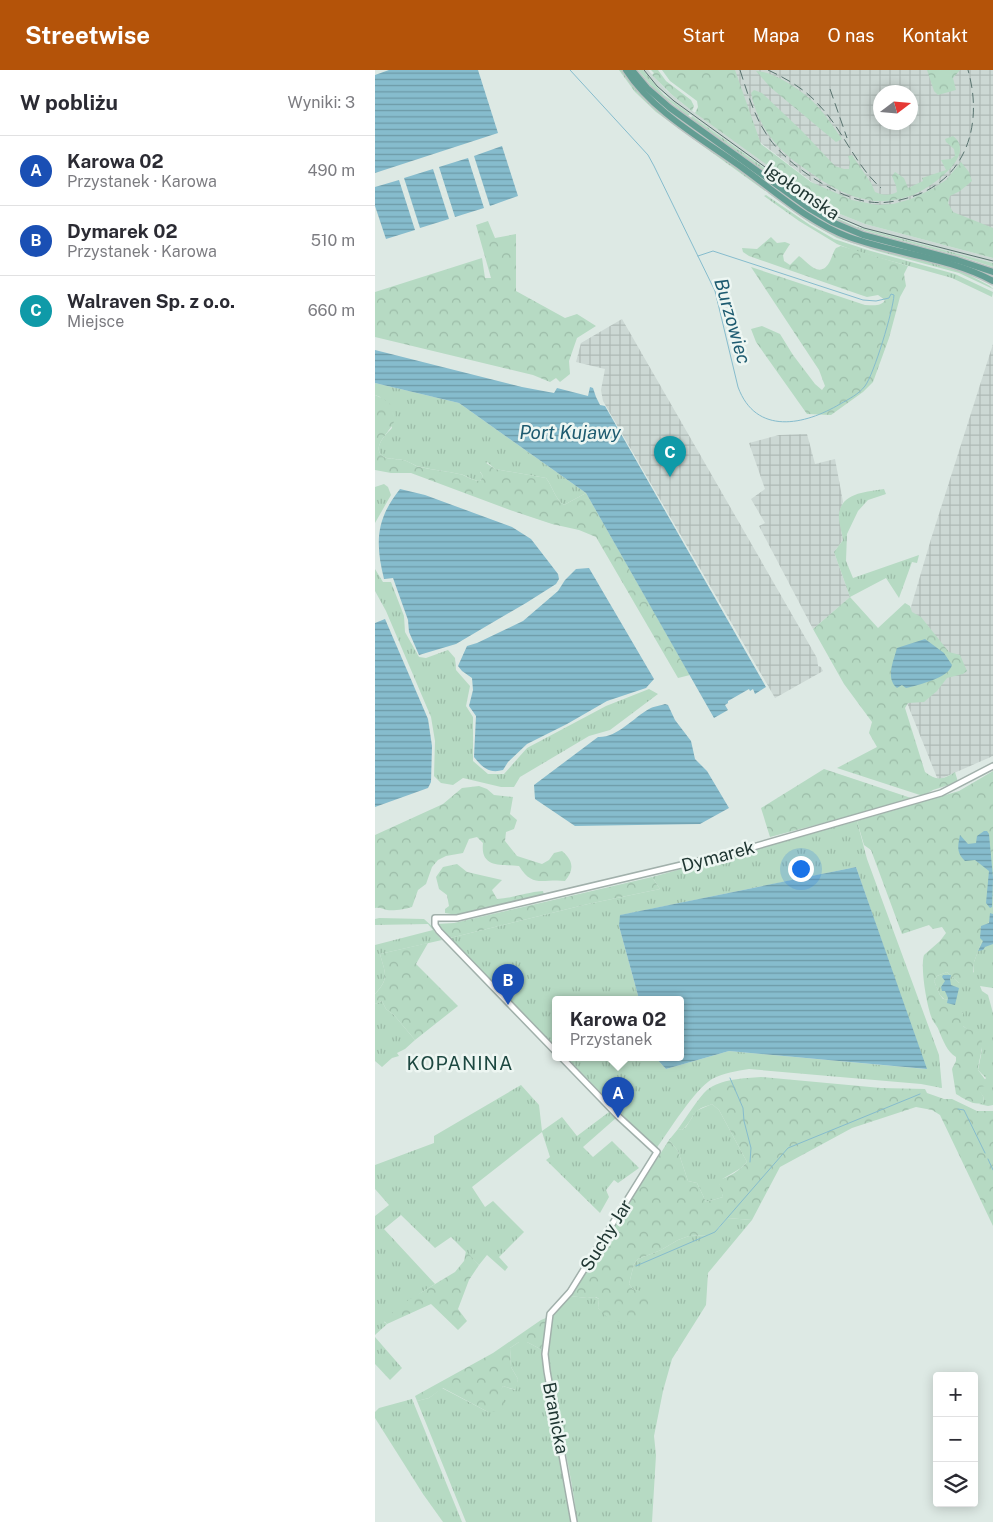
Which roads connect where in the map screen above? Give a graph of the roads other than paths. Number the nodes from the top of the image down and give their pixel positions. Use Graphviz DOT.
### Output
graph roads {
  1 [pos="625,70"];
  2 [pos="632,70"];
  3 [pos="993,272"];
  4 [pos="993,282"];
  5 [pos="993,766"];
  6 [pos="552,1048"];
  7 [pos="565,1061"];
  8 [pos="549,1314"];
  9 [pos="574,1522"];
  1 -- 4 [label="main road, Igołomska"];
  2 -- 3 [label="main road, Igołomska"];
  5 -- 6 [label="street, Dymarek"];
  7 -- 8 [label="street, Suchy Jar"];
  8 -- 9 [label="street, Branicka"];
}
